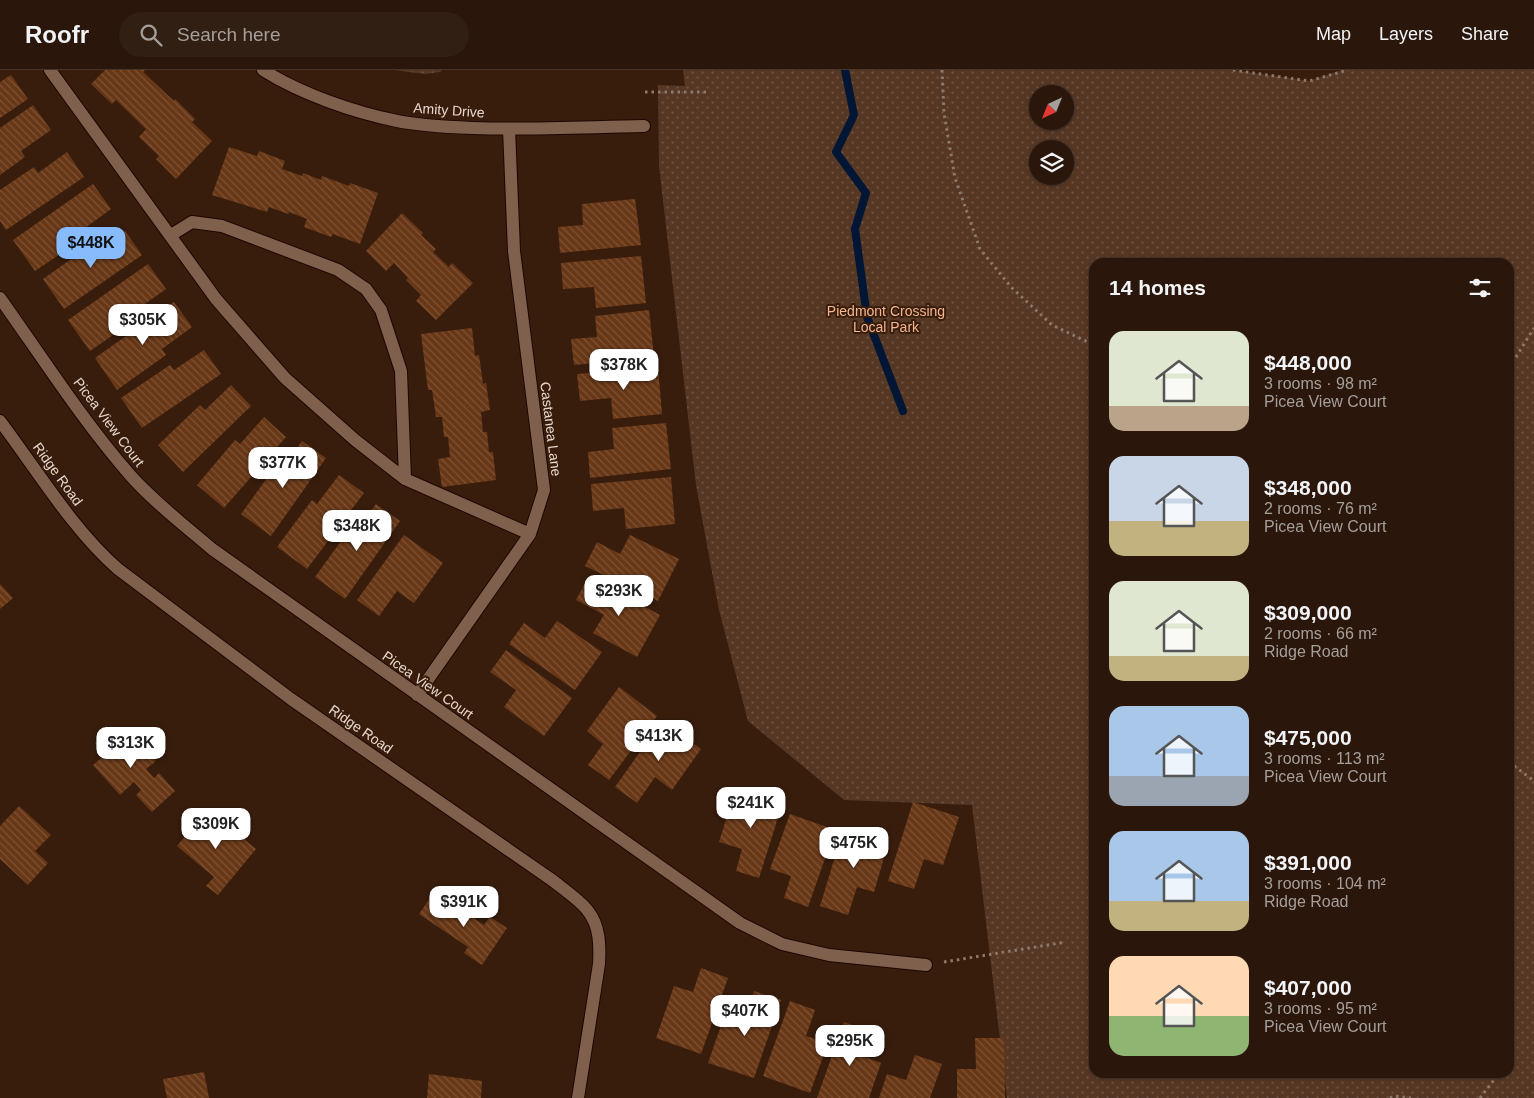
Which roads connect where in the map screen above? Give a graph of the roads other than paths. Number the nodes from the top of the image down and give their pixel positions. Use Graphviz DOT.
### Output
graph roads {
  1 [pos="50,70"];
  2 [pos="263,70"];
  3 [pos="644,126"];
  4 [pos="509,129"];
  5 [pos="171,234"];
  6 [pos="0,298"];
  7 [pos="0,421"];
  8 [pos="405,479"];
  9 [pos="530,534"];
  10 [pos="417,695"];
  11 [pos="926,965"];
  12 [pos="578,1098"];
  1 -- 5 [label="street"];
  2 -- 4 [label="street, Amity Drive"];
  3 -- 4 [label="street, Amity Drive"];
  4 -- 9 [label="street, Castanea Lane"];
  5 -- 8 [label="street"];
  5 -- 8 [label="street"];
  6 -- 10 [label="street, Picea View Court"];
  7 -- 12 [label="street, Ridge Road"];
  8 -- 9 [label="street"];
  9 -- 10 [label="street, Castanea Lane"];
  10 -- 11 [label="street, Picea View Court"];
}
